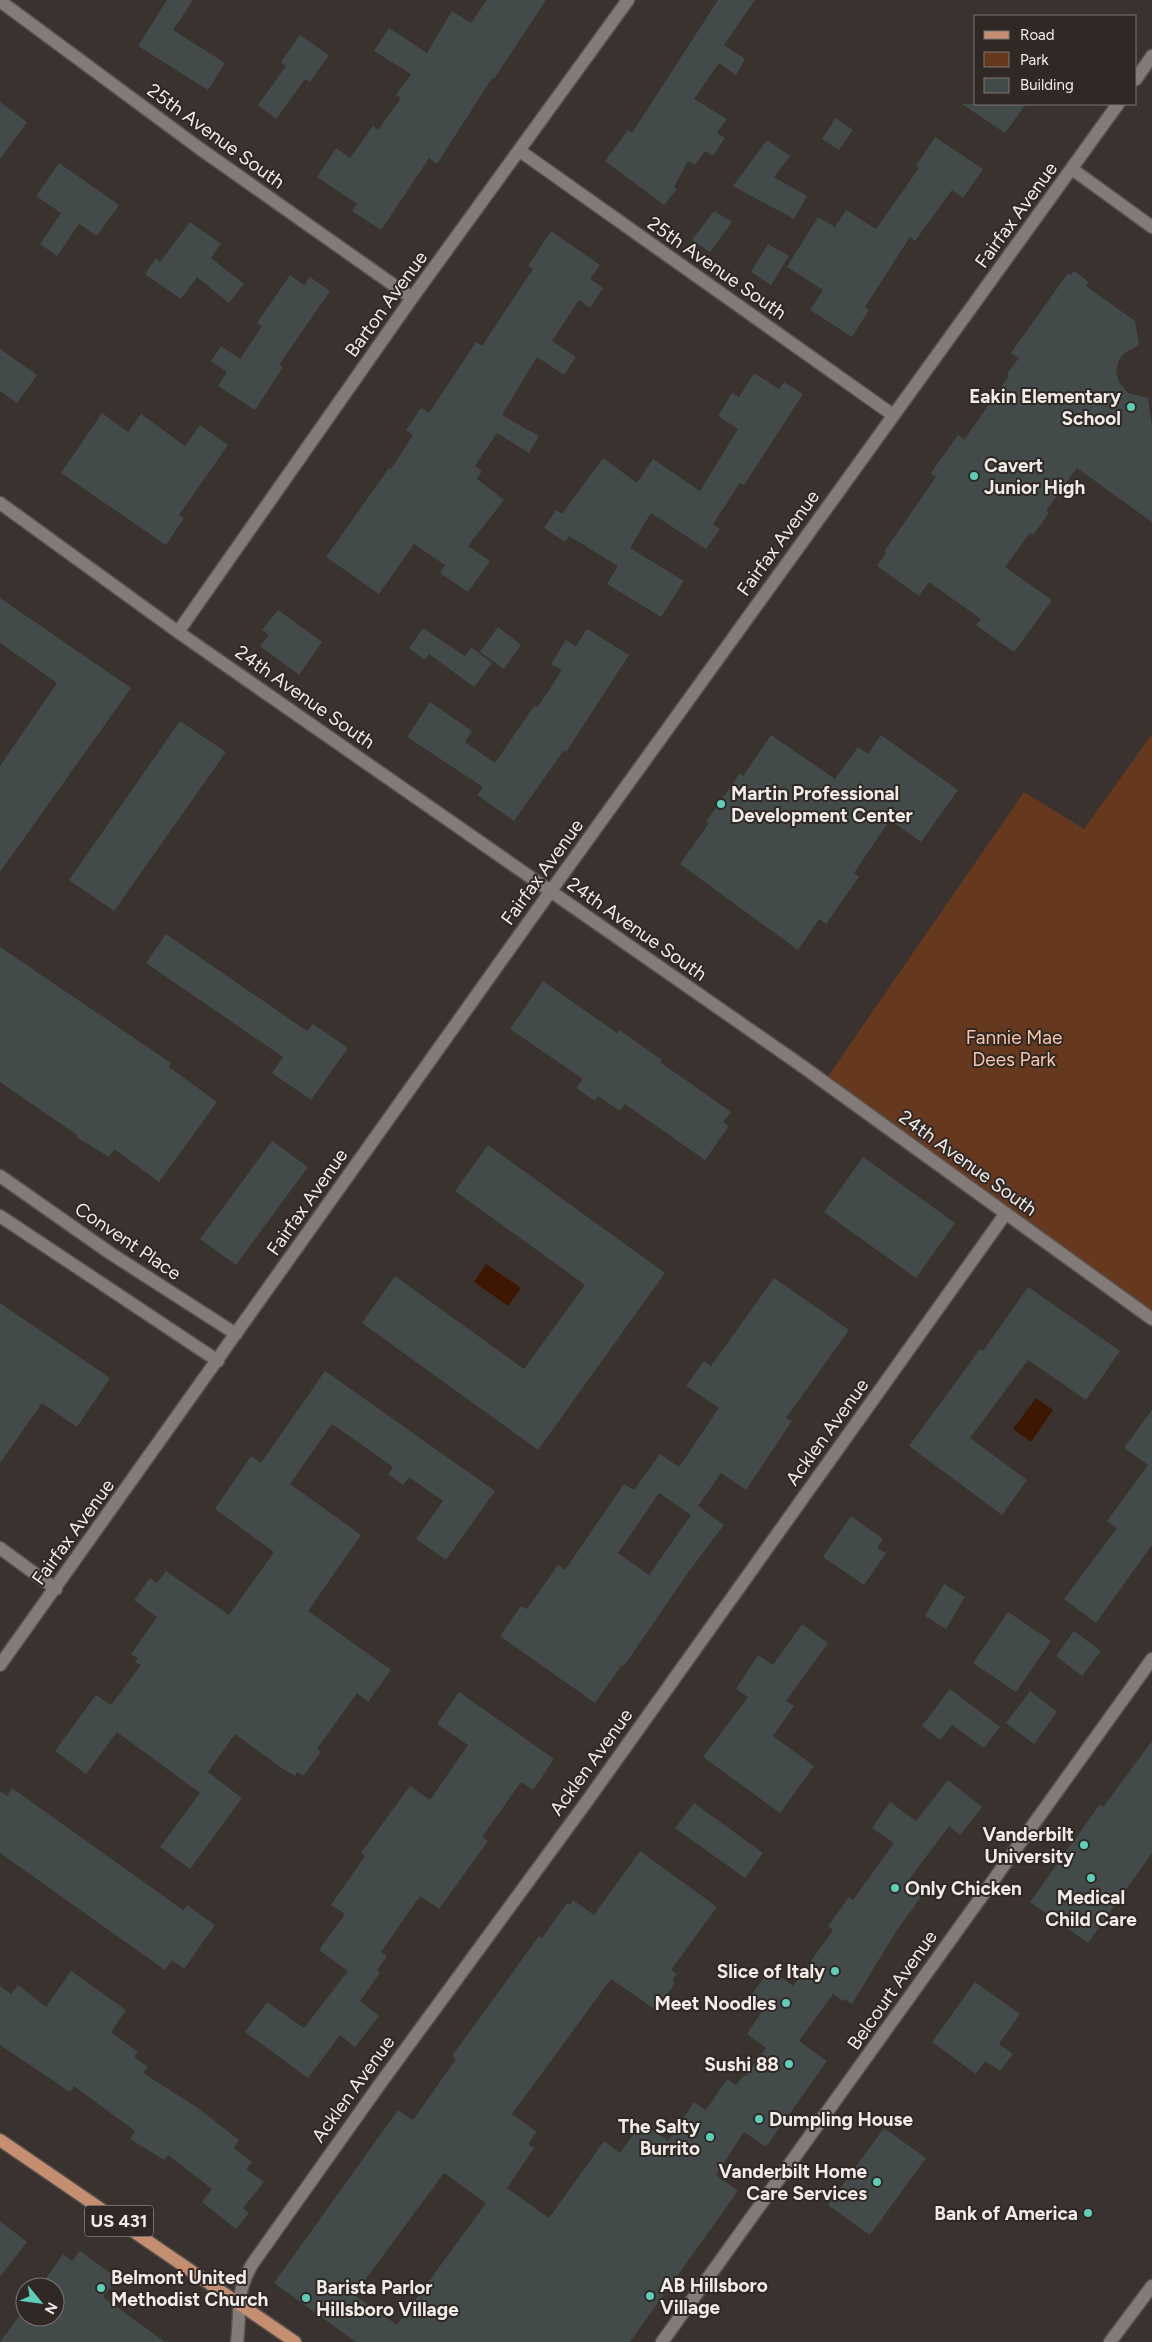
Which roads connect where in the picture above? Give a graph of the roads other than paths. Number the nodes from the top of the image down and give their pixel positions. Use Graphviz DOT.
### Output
graph roads {
  1 [pos="628,0"];
  2 [pos="0,1"];
  3 [pos="1152,56"];
  4 [pos="1137,78"];
  5 [pos="1117,105"];
  6 [pos="520,152"];
  7 [pos="1072,169"];
  8 [pos="1152,227"];
  9 [pos="412,298"];
  10 [pos="893,415"];
  11 [pos="0,503"];
  12 [pos="178,632"];
  13 [pos="550,892"];
  14 [pos="0,1176"];
  15 [pos="1006,1213"];
  16 [pos="0,1216"];
  17 [pos="1152,1319"];
  18 [pos="236,1334"];
  19 [pos="218,1361"];
  20 [pos="0,1548"];
  21 [pos="56,1588"];
  22 [pos="1152,1658"];
  23 [pos="0,1665"];
  24 [pos="0,2140"];
  25 [pos="1152,2286"];
  26 [pos="238,2302"];
  27 [pos="237,2342"];
  28 [pos="295,2342"];
  29 [pos="662,2342"];
  30 [pos="1110,2342"];
  1 -- 6 [label="street, Barton Avenue"];
  2 -- 9 [label="street, 25th Avenue South"];
  3 -- 4 [label="street"];
  5 -- 7 [label="street, Fairfax Avenue"];
  6 -- 9 [label="street, Barton Avenue"];
  6 -- 10 [label="street, 25th Avenue South"];
  7 -- 8 [label="street"];
  7 -- 10 [label="street, Fairfax Avenue"];
  9 -- 12 [label="street, Barton Avenue"];
  10 -- 13 [label="street, Fairfax Avenue"];
  11 -- 12 [label="street, 24th Avenue South"];
  12 -- 13 [label="street, 24th Avenue South"];
  13 -- 15 [label="street, 24th Avenue South"];
  13 -- 18 [label="street, Fairfax Avenue"];
  14 -- 18 [label="street, Convent Place"];
  15 -- 17 [label="street, 24th Avenue South"];
  15 -- 26 [label="street, Acklen Avenue"];
  16 -- 19 [label="street"];
  18 -- 19 [label="street, Fairfax Avenue"];
  19 -- 21 [label="street, Fairfax Avenue"];
  20 -- 21 [label="street"];
  21 -- 23 [label="street, Fairfax Avenue"];
  22 -- 29 [label="street, Belcourt Avenue"];
  24 -- 26 [label="main road, US 431"];
  25 -- 30 [label="street"];
  26 -- 27 [label="street, Acklen Avenue"];
  26 -- 28 [label="main road, US 431"];
}
